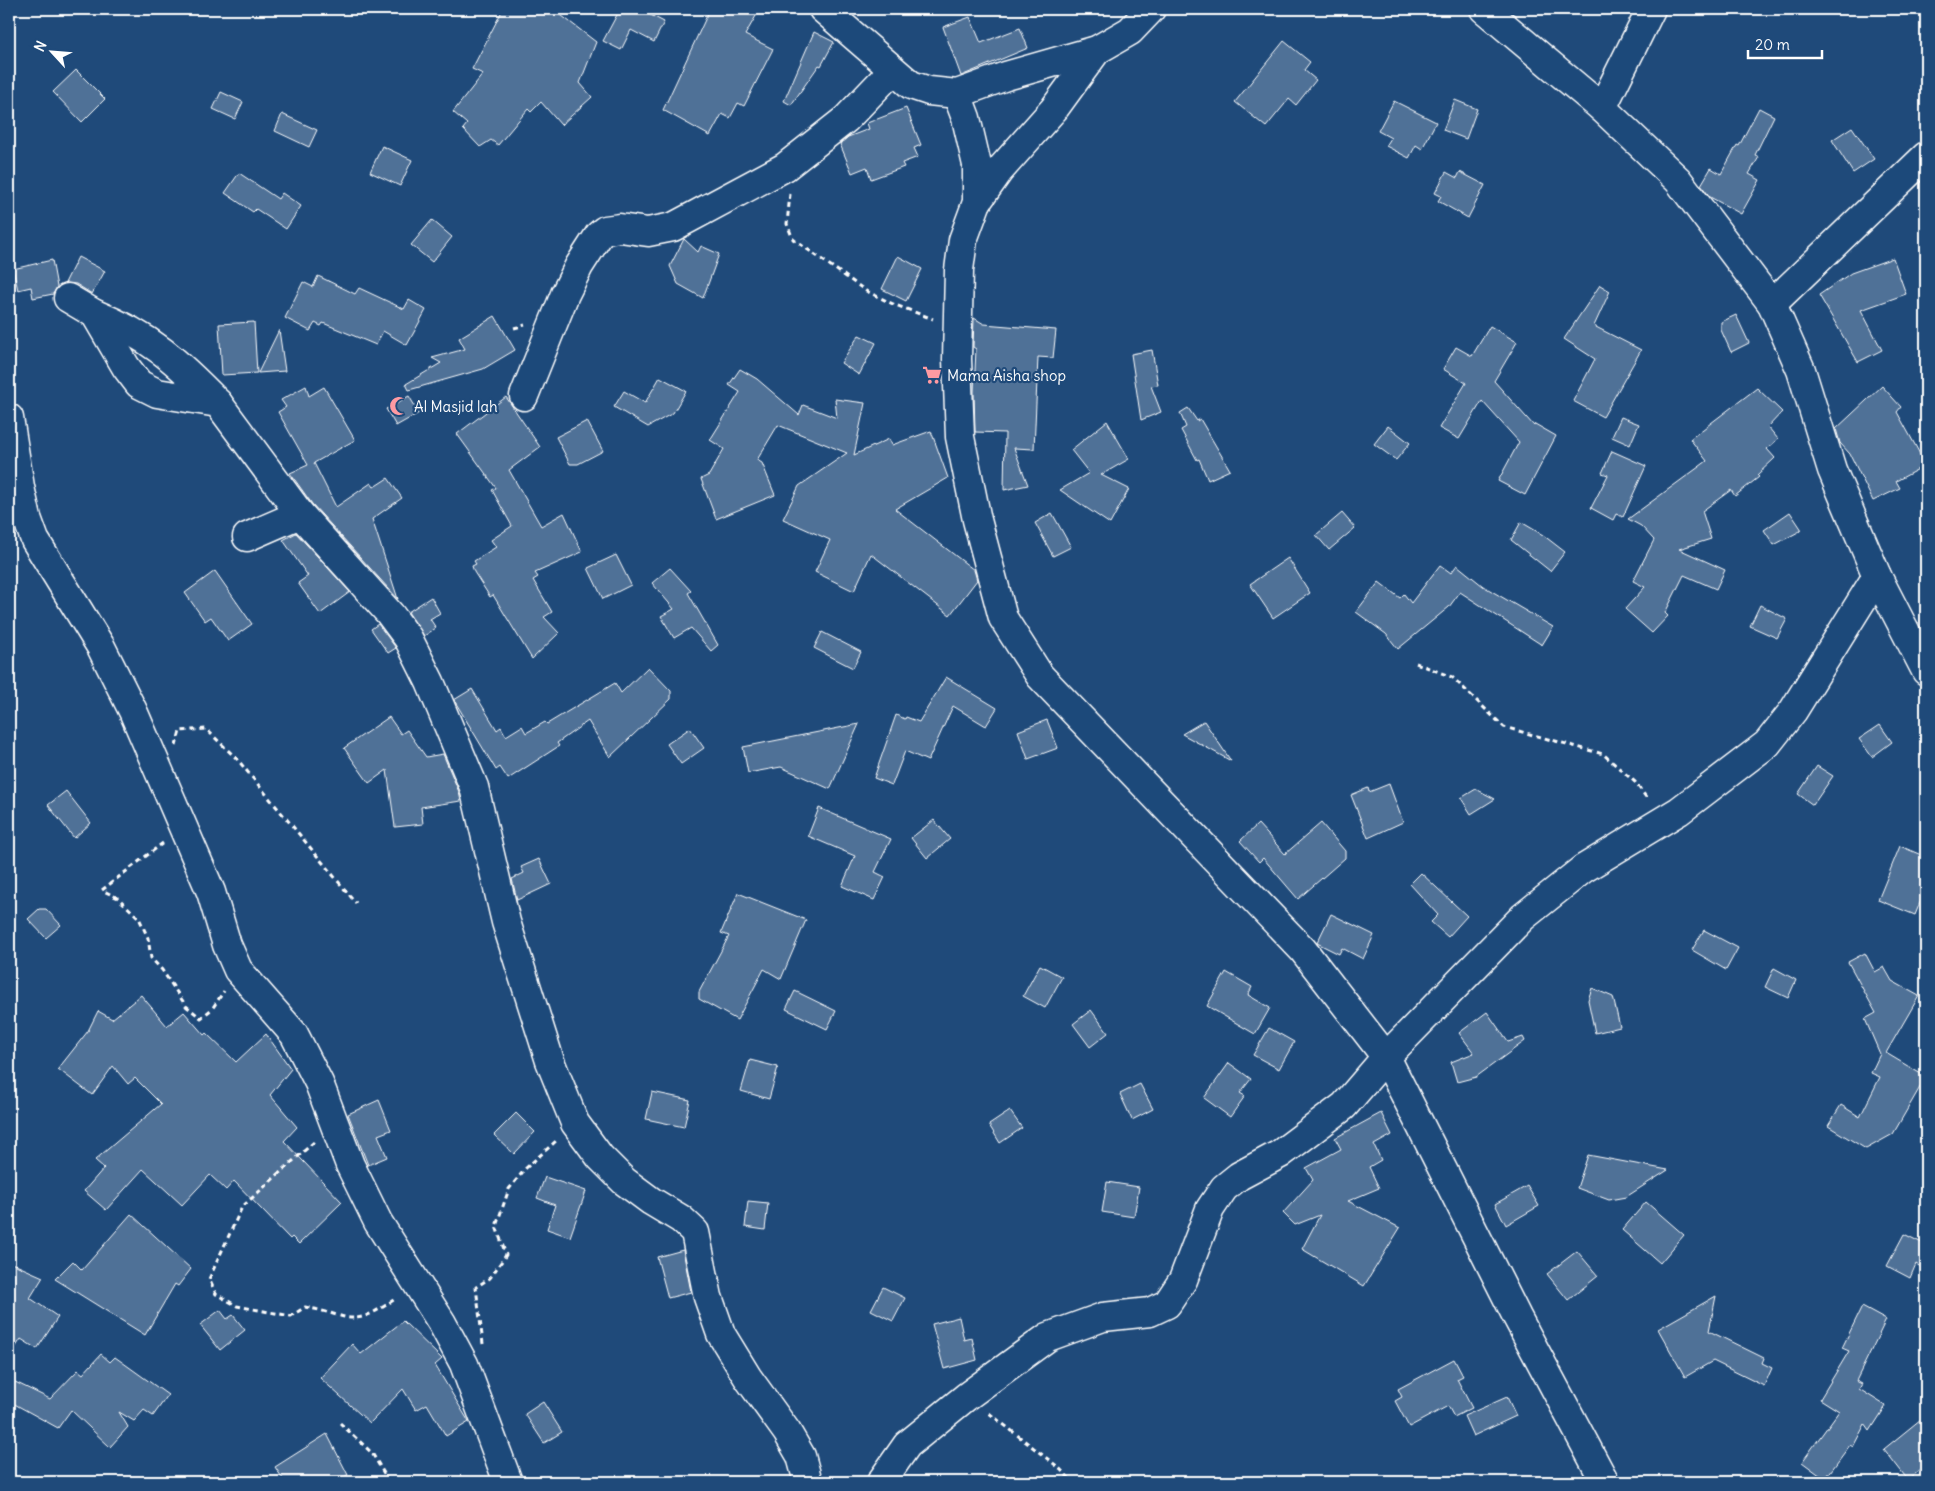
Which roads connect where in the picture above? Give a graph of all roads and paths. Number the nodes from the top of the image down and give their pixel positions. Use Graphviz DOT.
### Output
graph roads {
  1 [pos="823,9"];
  2 [pos="1151,9"];
  3 [pos="1484,9"];
  4 [pos="1651,9"];
  5 [pos="1097,50"];
  6 [pos="892,71"];
  7 [pos="957,94"];
  8 [pos="1602,108"];
  9 [pos="1926,156"];
  10 [pos="785,167"];
  11 [pos="977,202"];
  12 [pos="68,298"];
  13 [pos="1772,304"];
  14 [pos="95,314"];
  15 [pos="957,327"];
  16 [pos="524,396"];
  17 [pos="218,403"];
  18 [pos="9,418"];
  19 [pos="300,514"];
  20 [pos="247,537"];
  21 [pos="1877,576"];
  22 [pos="1900,617"];
  23 [pos="1926,625"];
  24 [pos="1416,663"];
  25 [pos="1926,671"];
  26 [pos="156,767"];
  27 [pos="1664,820"];
  28 [pos="179,822"];
  29 [pos="356,903"];
  30 [pos="238,970"];
  31 [pos="1386,1057"];
  32 [pos="334,1120"];
  33 [pos="575,1123"];
  34 [pos="416,1284"];
  35 [pos="484,1350"];
  36 [pos="966,1397"];
  37 [pos="340,1423"];
  38 [pos="389,1482"];
  39 [pos="508,1482"];
  40 [pos="808,1482"];
  41 [pos="881,1482"];
  42 [pos="1073,1482"];
  43 [pos="1605,1482"];
  1 -- 6 [label="street"];
  2 -- 5 [label="street"];
  3 -- 8 [label="street"];
  4 -- 8 [label="street"];
  5 -- 7 [label="street"];
  5 -- 11 [label="street"];
  6 -- 7 [label="street"];
  6 -- 10 [label="street"];
  7 -- 11 [label="street"];
  8 -- 13 [label="street"];
  9 -- 13 [label="street"];
  10 -- 15 [label="path"];
  10 -- 16 [label="street"];
  11 -- 15 [label="street"];
  12 -- 14 [label="street"];
  13 -- 21 [label="street"];
  14 -- 17 [label="street"];
  14 -- 17 [label="street"];
  15 -- 31 [label="street"];
  17 -- 19 [label="street"];
  18 -- 26 [label="street"];
  19 -- 20 [label="street"];
  19 -- 33 [label="street"];
  21 -- 22 [label="street"];
  21 -- 27 [label="street"];
  22 -- 23 [label="street"];
  22 -- 25 [label="street"];
  24 -- 27 [label="path"];
  26 -- 28 [label="street"];
  26 -- 29 [label="path"];
  27 -- 31 [label="street"];
  28 -- 30 [label="street"];
  28 -- 30 [label="path"];
  30 -- 32 [label="street"];
  31 -- 36 [label="street"];
  31 -- 43 [label="street"];
  32 -- 34 [label="street"];
  32 -- 34 [label="path"];
  33 -- 35 [label="path"];
  33 -- 40 [label="street"];
  34 -- 39 [label="street"];
  36 -- 41 [label="street"];
  36 -- 42 [label="path"];
  37 -- 38 [label="path"];
}
